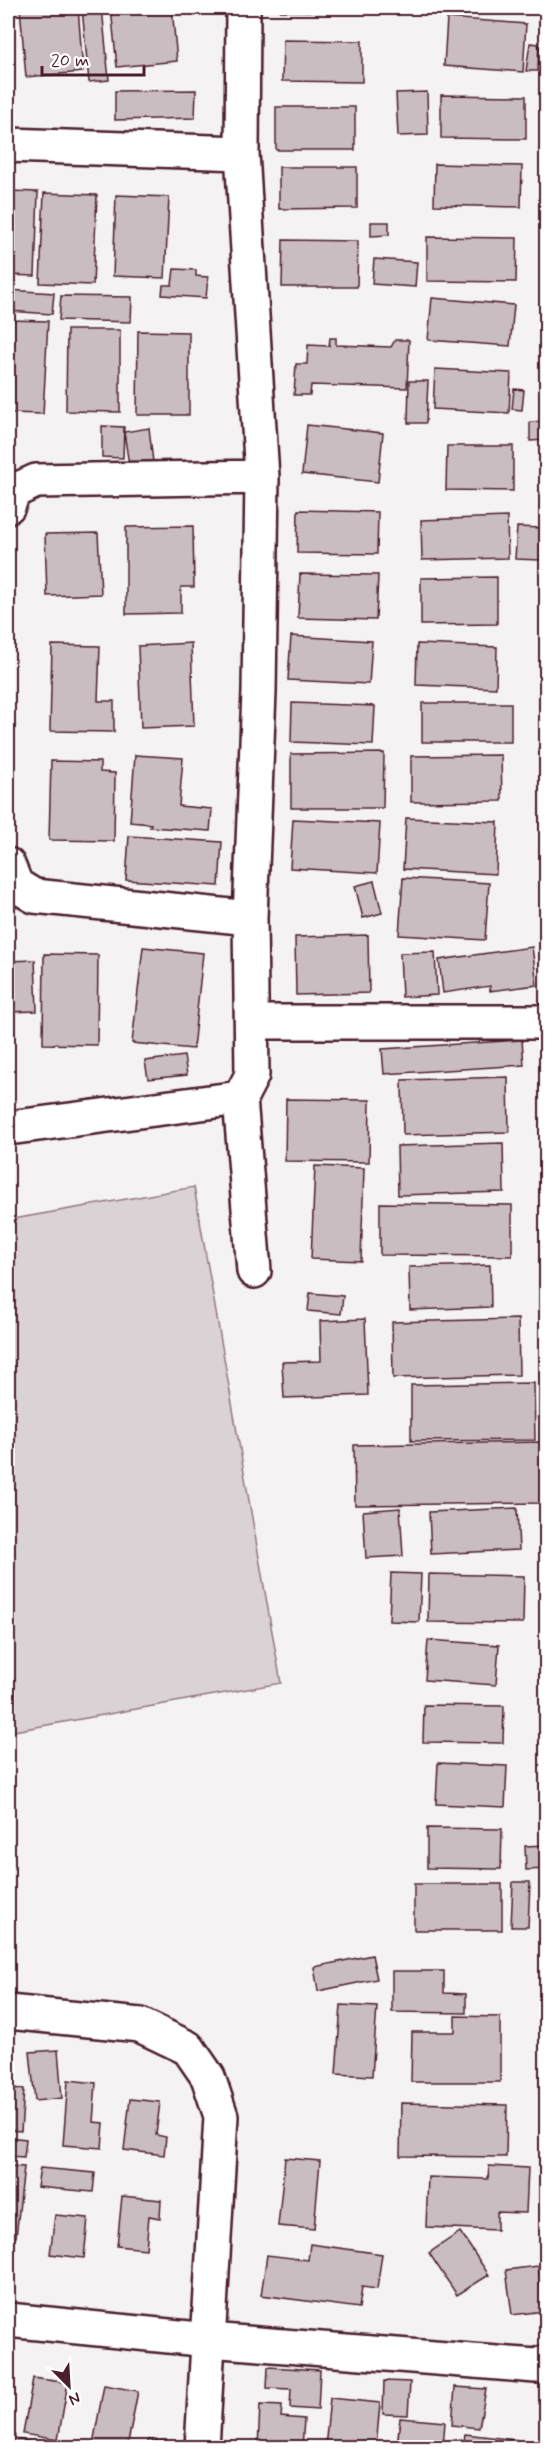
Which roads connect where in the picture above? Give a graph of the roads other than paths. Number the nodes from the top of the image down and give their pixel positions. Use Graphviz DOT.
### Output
graph roads {
  1 [pos="243,8"];
  2 [pos="8,145"];
  3 [pos="242,153"];
  4 [pos="262,477"];
  5 [pos="8,506"];
  6 [pos="8,865"];
  7 [pos="250,918"];
  8 [pos="252,1022"];
  9 [pos="546,1023"];
  10 [pos="240,1098"];
  11 [pos="8,1128"];
  12 [pos="254,1271"];
  13 [pos="8,2012"];
  14 [pos="8,2320"];
  15 [pos="209,2340"];
  16 [pos="546,2362"];
  17 [pos="202,2448"];
  1 -- 3 [label="street"];
  2 -- 3 [label="street"];
  3 -- 4 [label="street"];
  4 -- 5 [label="street"];
  4 -- 7 [label="street"];
  6 -- 7 [label="street"];
  7 -- 8 [label="street"];
  8 -- 9 [label="street"];
  8 -- 10 [label="street"];
  10 -- 11 [label="street"];
  10 -- 12 [label="street"];
  13 -- 15 [label="street"];
  14 -- 15 [label="street"];
  15 -- 16 [label="street"];
  15 -- 17 [label="street"];
}
